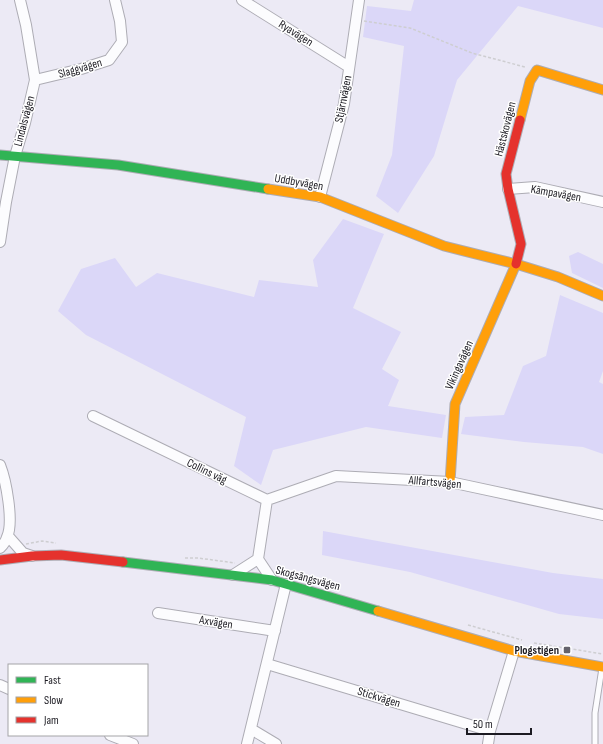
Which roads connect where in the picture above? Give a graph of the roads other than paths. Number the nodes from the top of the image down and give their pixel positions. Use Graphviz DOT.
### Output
graph roads {
  1 [pos="20,0"];
  2 [pos="115,0"];
  3 [pos="242,0"];
  4 [pos="359,0"];
  5 [pos="349,67"];
  6 [pos="35,80"];
  7 [pos="603,90"];
  8 [pos="0,155"];
  9 [pos="15,156"];
  10 [pos="508,189"];
  11 [pos="320,197"];
  12 [pos="603,202"];
  13 [pos="0,242"];
  14 [pos="516,264"];
  15 [pos="603,296"];
  16 [pos="93,416"];
  17 [pos="0,465"];
  18 [pos="450,482"];
  19 [pos="267,500"];
  20 [pos="603,515"];
  21 [pos="8,536"];
  22 [pos="0,548"];
  23 [pos="32,556"];
  24 [pos="0,560"];
  25 [pos="258,560"];
  26 [pos="234,576"];
  27 [pos="272,580"];
  28 [pos="286,584"];
  29 [pos="158,613"];
  30 [pos="275,631"];
  31 [pos="514,651"];
  32 [pos="267,664"];
  33 [pos="603,667"];
  34 [pos="250,730"];
  35 [pos="490,731"];
  36 [pos="113,736"];
  37 [pos="133,744"];
  38 [pos="247,744"];
  39 [pos="276,744"];
  40 [pos="488,744"];
  41 [pos="594,744"];
  1 -- 6 [label="street, Lindalsvägen"];
  2 -- 6 [label="street, Slaggvägen"];
  3 -- 5 [label="street, Ryavägen"];
  4 -- 5 [label="street, Stjärnvägen"];
  5 -- 11 [label="street, Stjärnvägen"];
  6 -- 9 [label="street, Lindalsvägen"];
  7 -- 10 [label="street, Hästskovägen"];
  8 -- 9 [label="street, Uddbyvägen"];
  9 -- 11 [label="street, Uddbyvägen"];
  9 -- 13 [label="street, Lindalsvägen"];
  10 -- 12 [label="street, Kämpavägen"];
  10 -- 14 [label="street, Hästskovägen"];
  11 -- 14 [label="street, Uddbyvägen"];
  14 -- 15 [label="street, Uddbyvägen"];
  14 -- 18 [label="street, Vikingavägen"];
  16 -- 19 [label="street, Collins väg"];
  17 -- 21 [label="street"];
  18 -- 19 [label="street, Allfartsvägen"];
  18 -- 20 [label="street, Allfartsvägen"];
  19 -- 25 [label="street"];
  21 -- 22 [label="street"];
  21 -- 23 [label="street"];
  23 -- 24 [label="street, Skogsängsvägen"];
  23 -- 26 [label="street, Skogsängsvägen"];
  25 -- 26 [label="street"];
  25 -- 27 [label="street"];
  26 -- 27 [label="street, Skogsängsvägen"];
  27 -- 28 [label="street, Skogsängsvägen"];
  28 -- 30 [label="street"];
  28 -- 31 [label="street, Skogsängsvägen"];
  29 -- 30 [label="street, Axvägen"];
  30 -- 32 [label="street"];
  31 -- 33 [label="street, Skogsängsvägen"];
  31 -- 35 [label="street"];
  32 -- 34 [label="street"];
  32 -- 35 [label="street, Stickvägen"];
  33 -- 41 [label="lane"];
  34 -- 38 [label="street"];
  34 -- 39 [label="street"];
  35 -- 40 [label="street"];
  36 -- 37 [label="street"];
}
